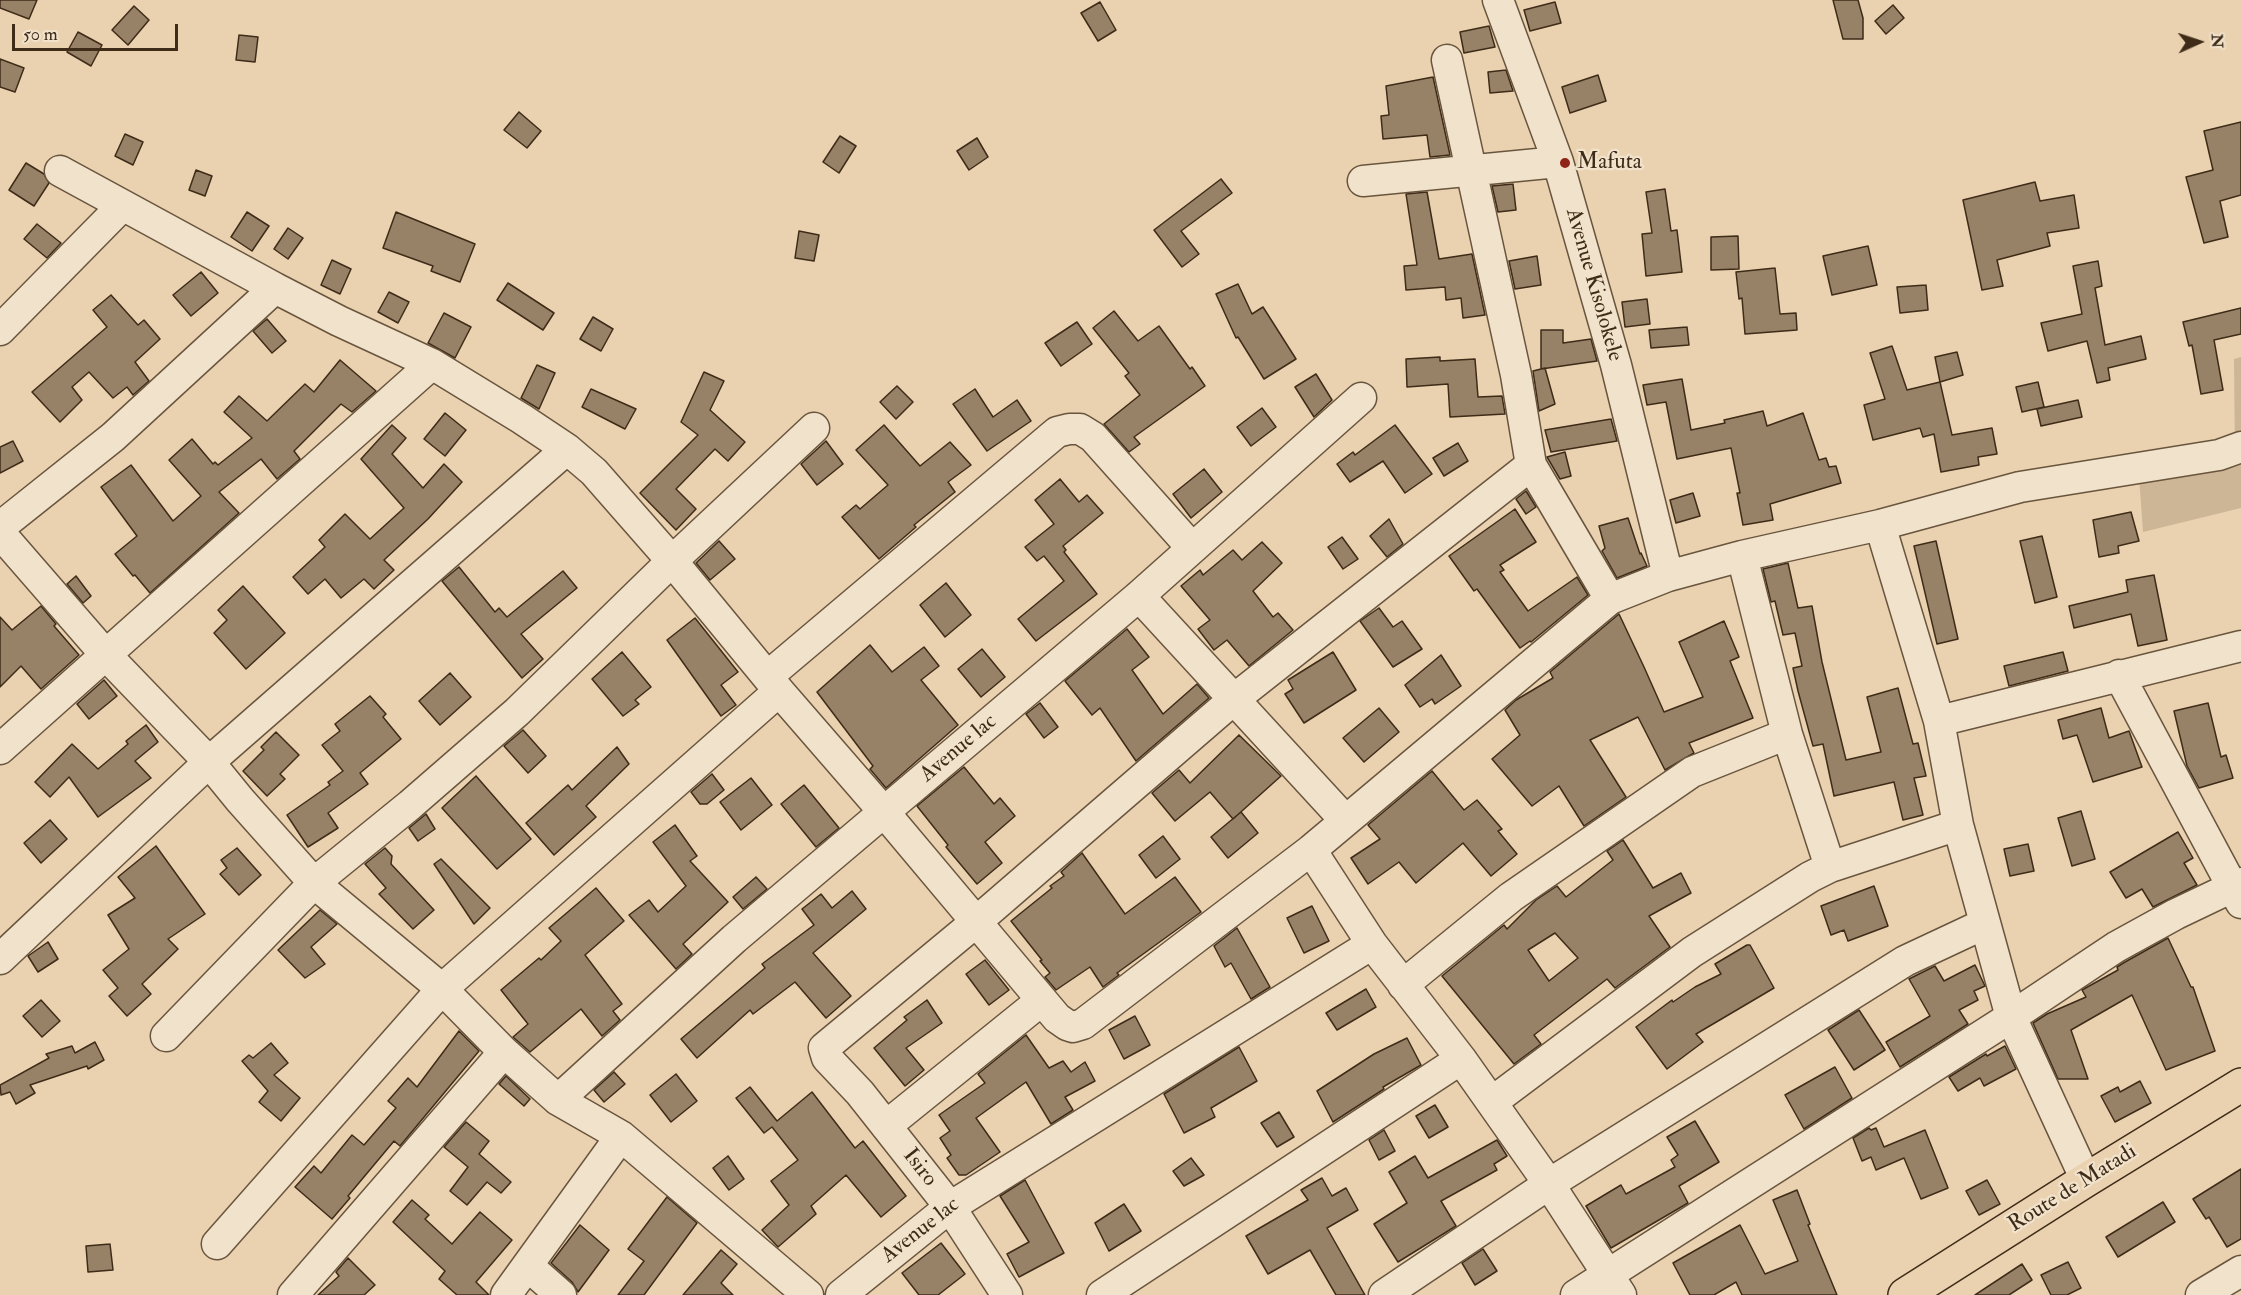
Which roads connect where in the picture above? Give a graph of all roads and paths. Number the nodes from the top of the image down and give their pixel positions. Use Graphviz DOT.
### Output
graph roads {
  1 [pos="1498,0"];
  2 [pos="1447,60"];
  3 [pos="1558,162"];
  4 [pos="60,171"];
  5 [pos="1472,171"];
  6 [pos="1363,181"];
  7 [pos="122,206"];
  8 [pos="275,288"];
  9 [pos="0,330"];
  10 [pos="432,364"];
  11 [pos="1361,398"];
  12 [pos="814,428"];
  13 [pos="2241,447"];
  14 [pos="567,449"];
  15 [pos="1531,465"];
  16 [pos="1880,525"];
  17 [pos="0,527"];
  18 [pos="0,532"];
  19 [pos="1192,548"];
  20 [pos="1742,556"];
  21 [pos="672,561"];
  22 [pos="1668,576"];
  23 [pos="1139,596"];
  24 [pos="1610,599"];
  25 [pos="2241,646"];
  26 [pos="105,654"];
  27 [pos="2119,675"];
  28 [pos="773,683"];
  29 [pos="1233,700"];
  30 [pos="1939,721"];
  31 [pos="1787,734"];
  32 [pos="0,749"];
  33 [pos="209,762"];
  34 [pos="884,812"];
  35 [pos="1345,820"];
  36 [pos="1958,825"];
  37 [pos="1311,850"];
  38 [pos="1830,867"];
  39 [pos="314,883"];
  40 [pos="2239,891"];
  41 [pos="976,922"];
  42 [pos="1984,924"];
  43 [pos="1372,944"];
  44 [pos="0,959"];
  45 [pos="1403,985"];
  46 [pos="442,988"];
  47 [pos="1042,1000"];
  48 [pos="2011,1017"];
  49 [pos="166,1036"];
  50 [pos="504,1052"];
  51 [pos="1461,1059"];
  52 [pos="2241,1085"];
  53 [pos="558,1100"];
  54 [pos="1492,1102"];
  55 [pos="886,1126"];
  56 [pos="621,1136"];
  57 [pos="2086,1180"];
  58 [pos="1549,1184"];
  59 [pos="950,1207"];
  60 [pos="217,1244"];
  61 [pos="528,1266"];
  62 [pos="2241,1271"];
  63 [pos="1614,1285"];
  64 [pos="2210,1292"];
  65 [pos="293,1295"];
  66 [pos="506,1295"];
  67 [pos="561,1295"];
  68 [pos="808,1295"];
  69 [pos="841,1295"];
  70 [pos="1007,1295"];
  71 [pos="1102,1295"];
  72 [pos="1384,1295"];
  73 [pos="1576,1295"];
  74 [pos="1905,1295"];
  1 -- 3 [label="street, Avenue Kisolokele"];
  2 -- 5 [label="street"];
  3 -- 5 [label="street"];
  3 -- 22 [label="street, Avenue Kisolokele"];
  4 -- 7 [label="street"];
  5 -- 6 [label="street"];
  5 -- 15 [label="street"];
  7 -- 8 [label="street"];
  7 -- 9 [label="street"];
  8 -- 10 [label="street"];
  8 -- 17 [label="street"];
  10 -- 14 [label="street"];
  10 -- 26 [label="street"];
  11 -- 19 [label="street, Avenue lac"];
  12 -- 21 [label="street"];
  13 -- 16 [label="street"];
  14 -- 21 [label="street"];
  14 -- 33 [label="street"];
  15 -- 24 [label="street"];
  15 -- 29 [label="street"];
  16 -- 20 [label="street"];
  16 -- 30 [label="street"];
  18 -- 26 [label="street"];
  19 -- 23 [label="street, Avenue lac"];
  19 -- 28 [label="street"];
  20 -- 22 [label="street"];
  20 -- 31 [label="street"];
  21 -- 28 [label="street"];
  21 -- 39 [label="street"];
  22 -- 24 [label="street"];
  23 -- 29 [label="street"];
  23 -- 34 [label="street, Avenue lac"];
  24 -- 35 [label="street"];
  25 -- 27 [label="street"];
  26 -- 32 [label="street"];
  26 -- 33 [label="street"];
  27 -- 30 [label="street"];
  27 -- 40 [label="street"];
  28 -- 34 [label="street"];
  28 -- 46 [label="street"];
  29 -- 35 [label="street"];
  29 -- 41 [label="street"];
  30 -- 36 [label="street"];
  31 -- 38 [label="street"];
  31 -- 45 [label="street"];
  33 -- 39 [label="street"];
  33 -- 44 [label="street"];
  34 -- 41 [label="street"];
  34 -- 53 [label="street, Avenue lac"];
  35 -- 37 [label="street"];
  36 -- 38 [label="street"];
  36 -- 42 [label="street"];
  37 -- 43 [label="street"];
  37 -- 47 [label="street"];
  38 -- 54 [label="street"];
  39 -- 46 [label="street"];
  39 -- 49 [label="street"];
  40 -- 48 [label="street"];
  41 -- 47 [label="street"];
  41 -- 55 [label="street, Isiro"];
  42 -- 48 [label="street"];
  42 -- 58 [label="street"];
  43 -- 45 [label="street"];
  43 -- 59 [label="street, Avenue lac"];
  45 -- 51 [label="street"];
  46 -- 50 [label="street"];
  46 -- 60 [label="street"];
  47 -- 55 [label="street"];
  48 -- 57 [label="street"];
  48 -- 63 [label="street"];
  50 -- 53 [label="street"];
  50 -- 65 [label="street"];
  51 -- 54 [label="street"];
  51 -- 71 [label="street"];
  52 -- 57 [label="main road, Route de Matadi"];
  53 -- 56 [label="street"];
  54 -- 58 [label="street"];
  55 -- 59 [label="street, Isiro"];
  56 -- 61 [label="street"];
  56 -- 68 [label="street"];
  57 -- 74 [label="main road, Route de Matadi"];
  58 -- 63 [label="street"];
  58 -- 72 [label="street"];
  59 -- 69 [label="street, Avenue lac"];
  59 -- 70 [label="street, Isiro"];
  61 -- 66 [label="street"];
  61 -- 67 [label="street"];
  62 -- 64 [label="street"];
  63 -- 73 [label="street"];
}
